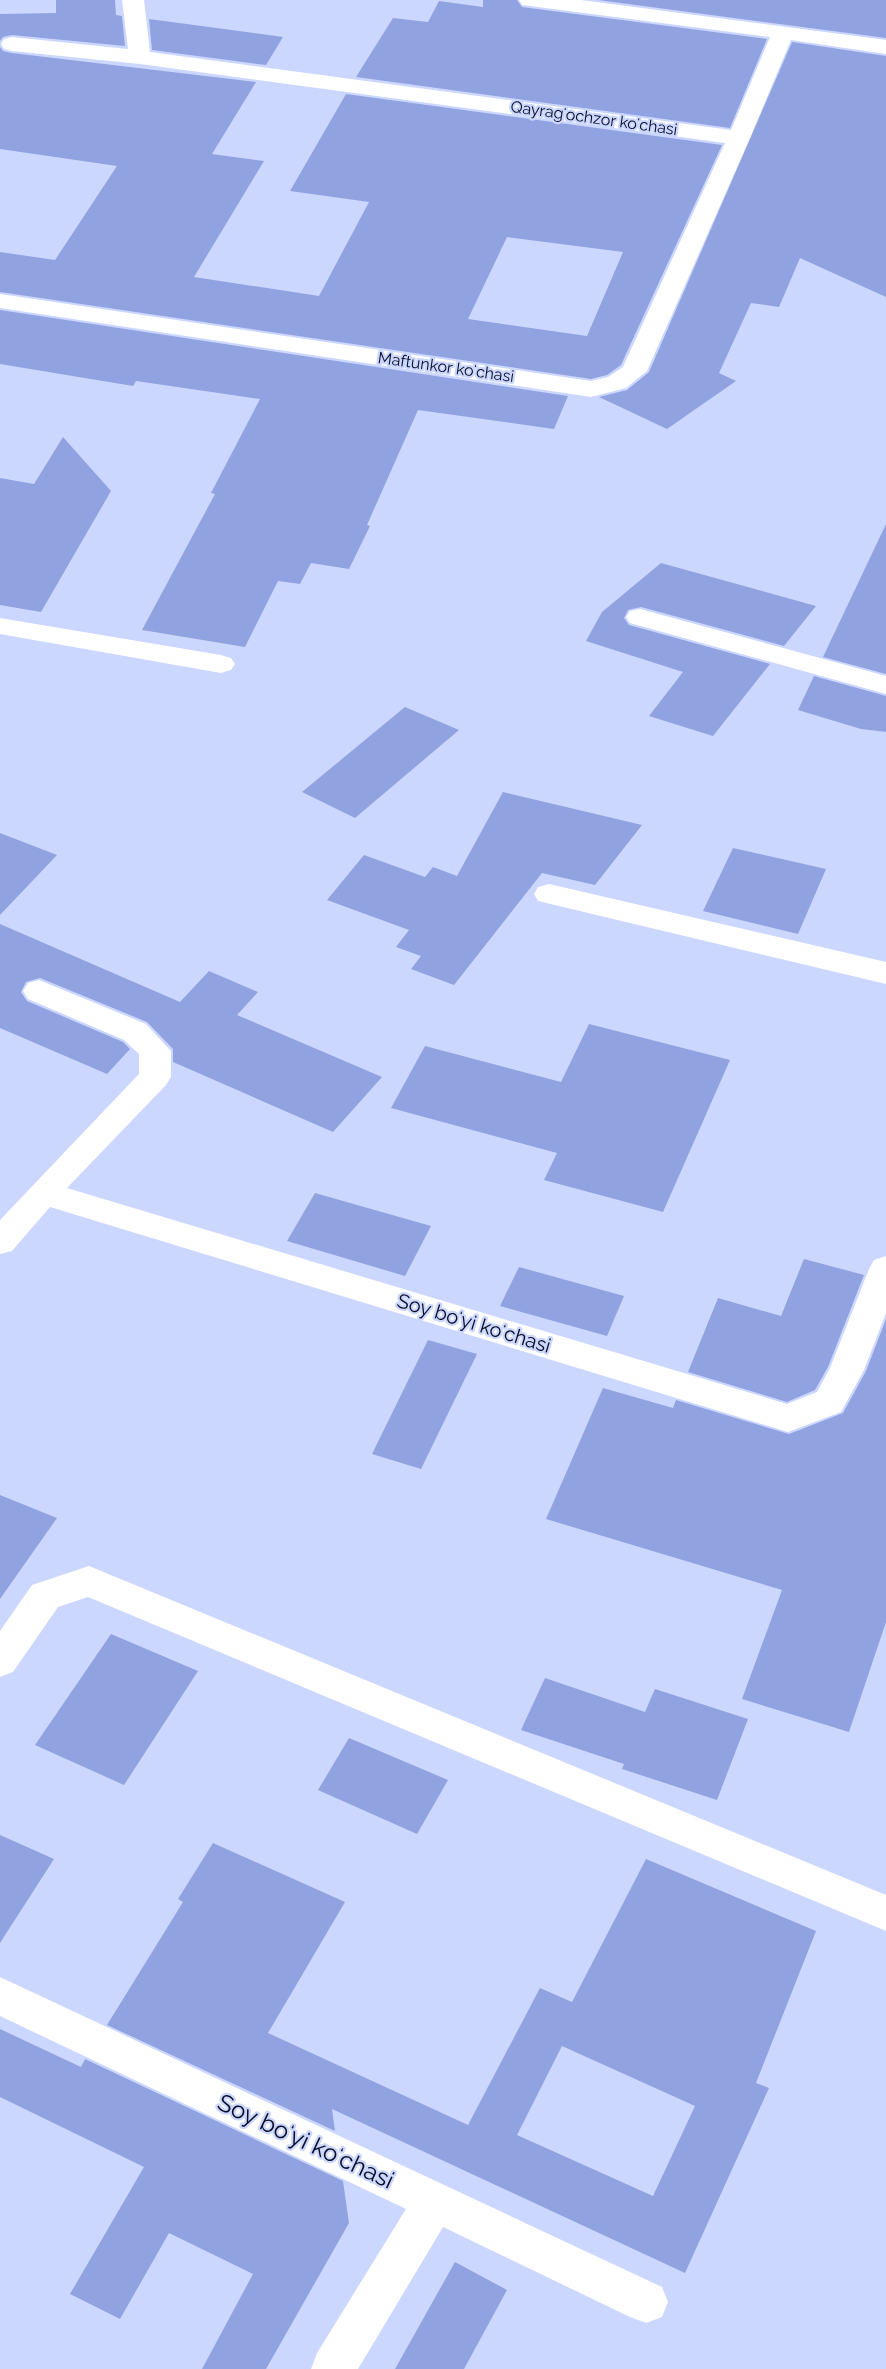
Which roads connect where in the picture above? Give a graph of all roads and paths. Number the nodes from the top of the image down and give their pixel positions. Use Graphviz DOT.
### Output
graph roads {
  1 [pos="133,0"];
  2 [pos="530,0"];
  3 [pos="783,32"];
  4 [pos="12,44"];
  5 [pos="886,47"];
  6 [pos="141,57"];
  7 [pos="739,138"];
  8 [pos="0,301"];
  9 [pos="640,617"];
  10 [pos="0,626"];
  11 [pos="221,664"];
  12 [pos="886,685"];
  13 [pos="549,894"];
  14 [pos="886,973"];
  15 [pos="39,991"];
  16 [pos="43,1193"];
  17 [pos="0,1242"];
  18 [pos="886,1269"];
  19 [pos="0,1661"];
  20 [pos="886,1913"];
  21 [pos="0,1996"];
  22 [pos="435,2201"];
  23 [pos="646,2302"];
  24 [pos="333,2369"];
  1 -- 6 [label="street"];
  2 -- 3 [label="street"];
  3 -- 5 [label="street"];
  3 -- 7 [label="street"];
  4 -- 6 [label="street, Qayragʻochzor koʻchasi"];
  6 -- 7 [label="street, Qayragʻochzor koʻchasi"];
  7 -- 8 [label="street, Maftunkor koʻchasi"];
  9 -- 12 [label="street"];
  10 -- 11 [label="street"];
  13 -- 14 [label="street"];
  15 -- 16 [label="street"];
  16 -- 17 [label="street"];
  16 -- 18 [label="street, Soy boʻyi koʻchasi"];
  19 -- 20 [label="street"];
  21 -- 22 [label="street, Soy boʻyi koʻchasi"];
  22 -- 23 [label="street, Soy boʻyi koʻchasi"];
  22 -- 24 [label="street"];
}
